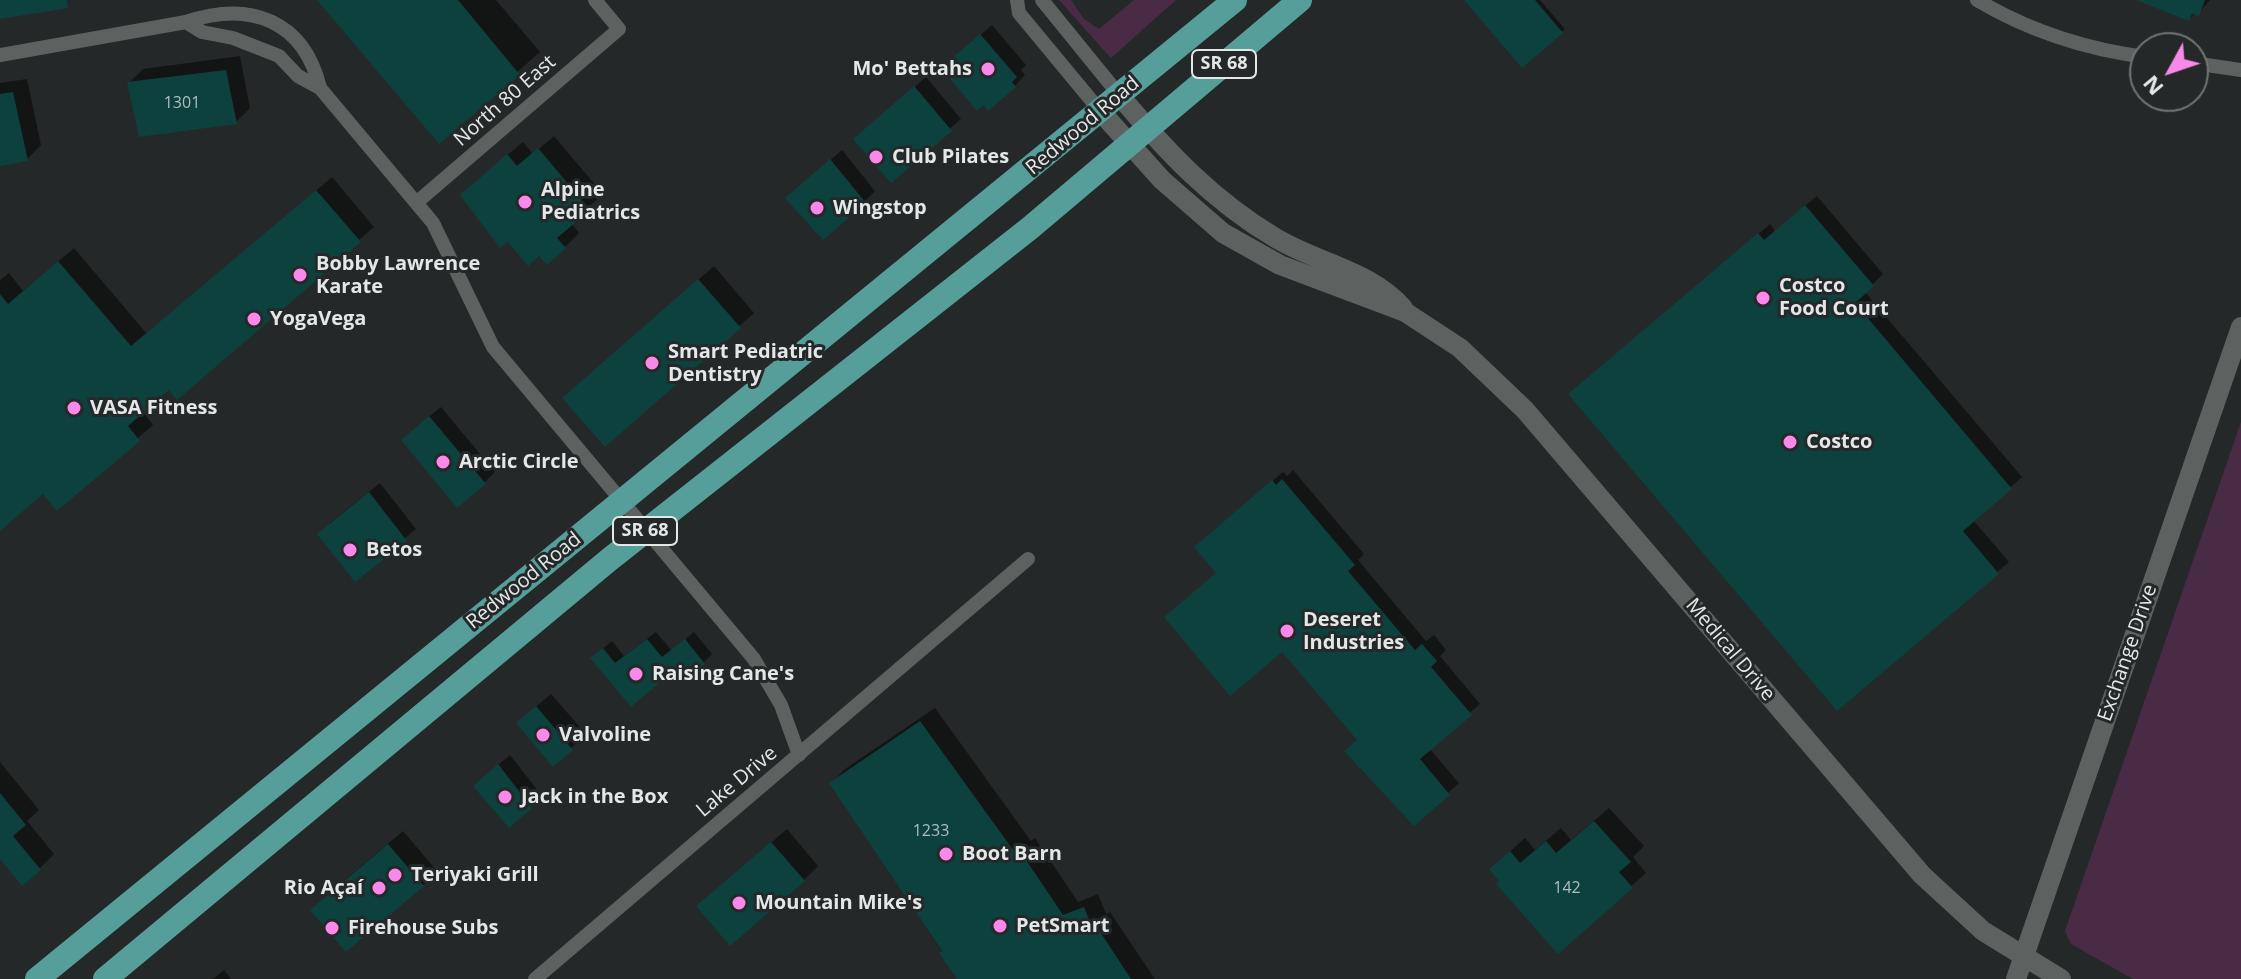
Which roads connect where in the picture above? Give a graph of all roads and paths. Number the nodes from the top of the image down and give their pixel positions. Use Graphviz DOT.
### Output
graph roads {
  1 [pos="595,0"];
  2 [pos="1017,0"];
  3 [pos="1042,0"];
  4 [pos="1235,0"];
  5 [pos="1300,0"];
  6 [pos="1977,0"];
  7 [pos="186,22"];
  8 [pos="2129,53"];
  9 [pos="0,55"];
  10 [pos="2209,65"];
  11 [pos="2241,70"];
  12 [pos="320,88"];
  13 [pos="1120,96"];
  14 [pos="1101,112"];
  15 [pos="1138,136"];
  16 [pos="416,203"];
  17 [pos="2241,327"];
  18 [pos="622,502"];
  19 [pos="646,530"];
  20 [pos="1028,559"];
  21 [pos="799,755"];
  22 [pos="2024,956"];
  23 [pos="37,979"];
  24 [pos="105,979"];
  25 [pos="535,979"];
  26 [pos="2016,979"];
  27 [pos="2061,979"];
  1 -- 16 [label="street, North 80 East"];
  2 -- 14 [label="street"];
  3 -- 13 [label="street"];
  4 -- 13 [label="main road, Redwood Road / SR 68"];
  5 -- 15 [label="main road, Redwood Road / SR 68"];
  6 -- 8 [label="street"];
  7 -- 9 [label="street"];
  7 -- 12 [label="street"];
  7 -- 12 [label="street"];
  10 -- 11 [label="street"];
  12 -- 16 [label="street, Lake Drive"];
  13 -- 14 [label="main road, Redwood Road / SR 68"];
  13 -- 15 [label="street"];
  14 -- 15 [label="street"];
  14 -- 18 [label="main road, Redwood Road / SR 68"];
  15 -- 19 [label="main road, Redwood Road / SR 68"];
  15 -- 22 [label="street, Medical Drive"];
  16 -- 18 [label="street, Lake Drive"];
  17 -- 22 [label="street, Exchange Drive"];
  18 -- 19 [label="street, Lake Drive"];
  18 -- 23 [label="main road, Redwood Road / SR 68"];
  19 -- 21 [label="street, Lake Drive"];
  19 -- 24 [label="main road, Redwood Road / SR 68"];
  20 -- 21 [label="street"];
  21 -- 25 [label="street, Lake Drive"];
  22 -- 26 [label="street, Exchange Drive"];
  22 -- 27 [label="street, Medical Drive"];
}
